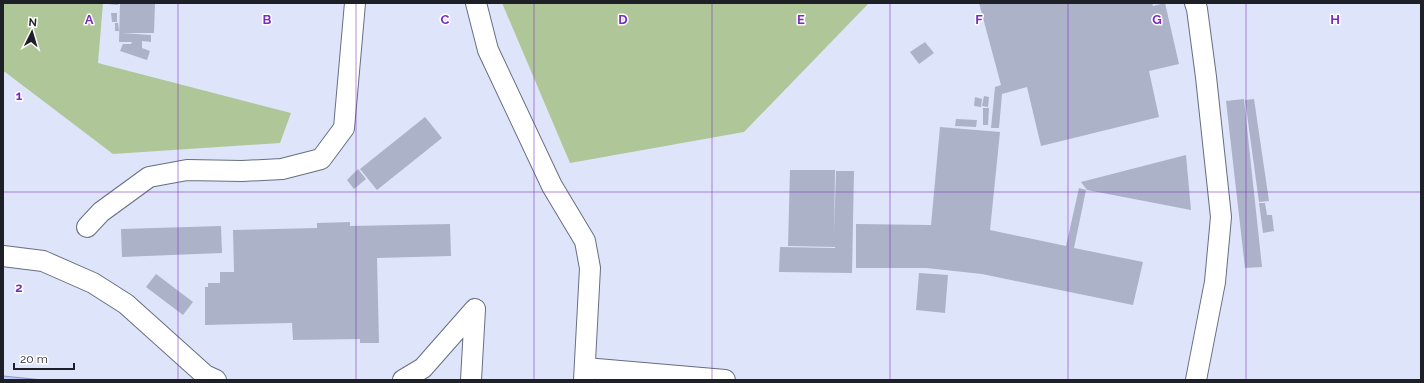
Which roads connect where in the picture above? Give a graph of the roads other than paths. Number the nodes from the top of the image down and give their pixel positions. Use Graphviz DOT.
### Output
graph roads {
  1 [pos="355,3"];
  2 [pos="476,3"];
  3 [pos="1195,3"];
  4 [pos="88,227"];
  5 [pos="3,256"];
  6 [pos="585,374"];
  7 [pos="216,380"];
  8 [pos="403,380"];
  9 [pos="471,380"];
  10 [pos="725,380"];
  11 [pos="1196,380"];
  1 -- 4 [label="street"];
  2 -- 6 [label="street"];
  3 -- 11 [label="street"];
  5 -- 7 [label="street"];
  6 -- 10 [label="street"];
  8 -- 9 [label="street"];
}
